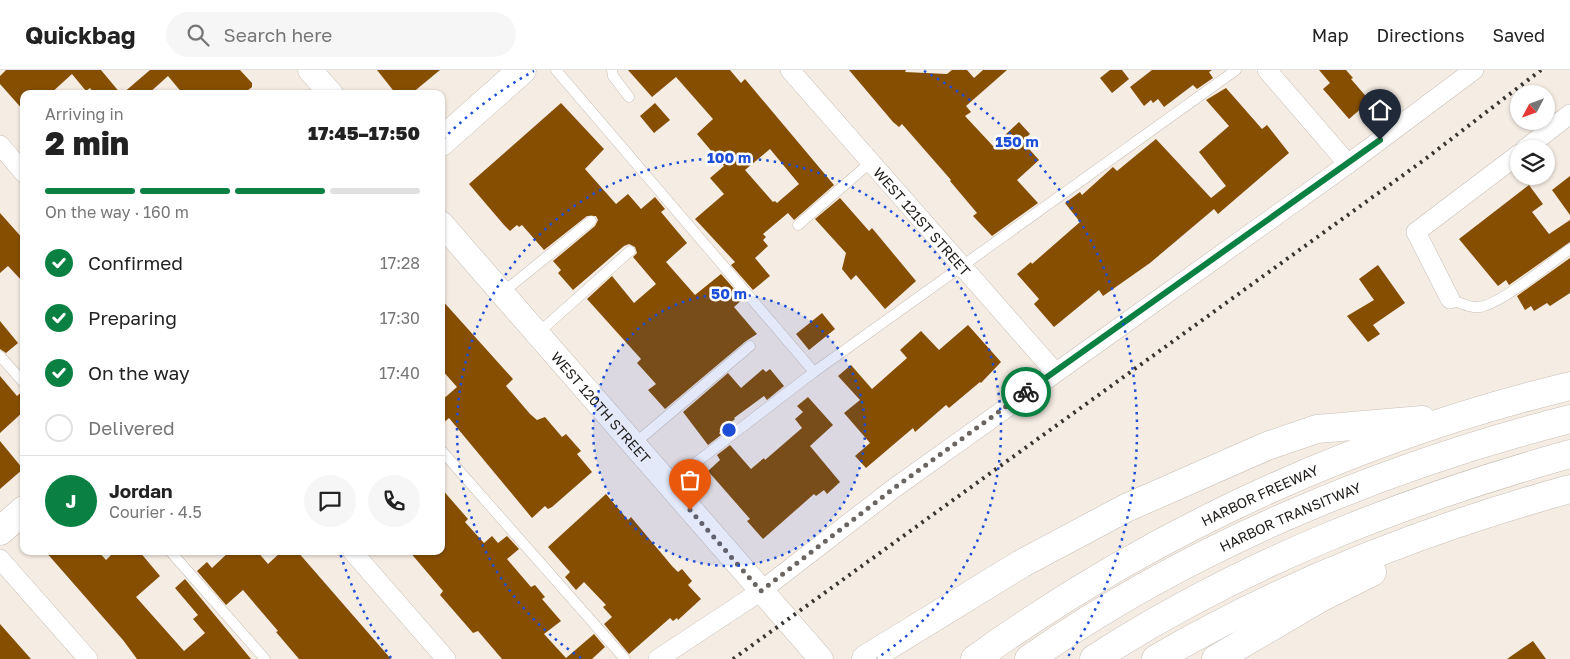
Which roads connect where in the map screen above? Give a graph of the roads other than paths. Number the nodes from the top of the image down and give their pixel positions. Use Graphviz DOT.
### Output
graph roads {
  1 [pos="310,70"];
  2 [pos="522,70"];
  3 [pos="556,70"];
  4 [pos="612,70"];
  5 [pos="790,70"];
  6 [pos="1236,70"];
  7 [pos="1267,70"];
  8 [pos="1474,70"];
  9 [pos="328,90"];
  10 [pos="629,97"];
  11 [pos="1570,114"];
  12 [pos="445,138"];
  13 [pos="1537,140"];
  14 [pos="0,145"];
  15 [pos="1510,161"];
  16 [pos="871,162"];
  17 [pos="1348,164"];
  18 [pos="20,168"];
  19 [pos="591,221"];
  20 [pos="798,225"];
  21 [pos="445,228"];
  22 [pos="1570,249"];
  23 [pos="630,252"];
  24 [pos="962,266"];
  25 [pos="502,293"];
  26 [pos="1450,299"];
  27 [pos="538,334"];
  28 [pos="750,346"];
  29 [pos="0,356"];
  30 [pos="814,372"];
  31 [pos="1054,372"];
  32 [pos="20,378"];
  33 [pos="1570,386"];
  34 [pos="1461,416"];
  35 [pos="1570,419"];
  36 [pos="633,444"];
  37 [pos="1570,454"];
  38 [pos="445,455"];
  39 [pos="668,484"];
  40 [pos="1570,490"];
  41 [pos="20,514"];
  42 [pos="0,531"];
  43 [pos="174,555"];
  44 [pos="355,555"];
  45 [pos="0,559"];
  46 [pos="761,591"];
  47 [pos="817,655"];
  48 [pos="88,659"];
  49 [pos="265,659"];
  50 [pos="446,659"];
  51 [pos="625,659"];
  52 [pos="658,659"];
  53 [pos="866,659"];
  54 [pos="974,659"];
  55 [pos="1029,659"];
  56 [pos="1094,659"];
  57 [pos="1156,659"];
  58 [pos="1216,659"];
  1 -- 9 [label="street"];
  2 -- 12 [label="main road"];
  3 -- 30 [label="lane"];
  4 -- 10 [label="lane"];
  5 -- 16 [label="street, WEST 121ST STREET"];
  6 -- 24 [label="lane"];
  7 -- 17 [label="street"];
  8 -- 17 [label="street"];
  11 -- 13 [label="street"];
  14 -- 18 [label="street"];
  15 -- 26 [label="street"];
  16 -- 20 [label="lane"];
  16 -- 24 [label="street, WEST 121ST STREET"];
  17 -- 31 [label="street"];
  19 -- 25 [label="lane"];
  21 -- 25 [label="street, WEST 120TH STREET"];
  22 -- 26 [label="lane"];
  23 -- 27 [label="lane"];
  24 -- 30 [label="lane"];
  24 -- 31 [label="street, WEST 121ST STREET"];
  25 -- 27 [label="street, WEST 120TH STREET"];
  27 -- 36 [label="street, WEST 120TH STREET"];
  28 -- 36 [label="lane"];
  29 -- 32 [label="lane"];
  30 -- 39 [label="lane"];
  31 -- 46 [label="street"];
  33 -- 34 [label="main road, HARBOR FREEWAY"];
  34 -- 53 [label="main road"];
  34 -- 54 [label="main road, HARBOR FREEWAY"];
  35 -- 55 [label="main road, HARBOR TRANSITWAY"];
  36 -- 39 [label="street, WEST 120TH STREET"];
  37 -- 56 [label="main road"];
  38 -- 51 [label="lane"];
  39 -- 46 [label="street, WEST 120TH STREET"];
  40 -- 57 [label="main road"];
  40 -- 58 [label="main road"];
  41 -- 42 [label="main road"];
  43 -- 49 [label="lane"];
  44 -- 50 [label="street"];
  45 -- 48 [label="street"];
  46 -- 47 [label="street, WEST 120TH STREET"];
  46 -- 52 [label="street"];
}
